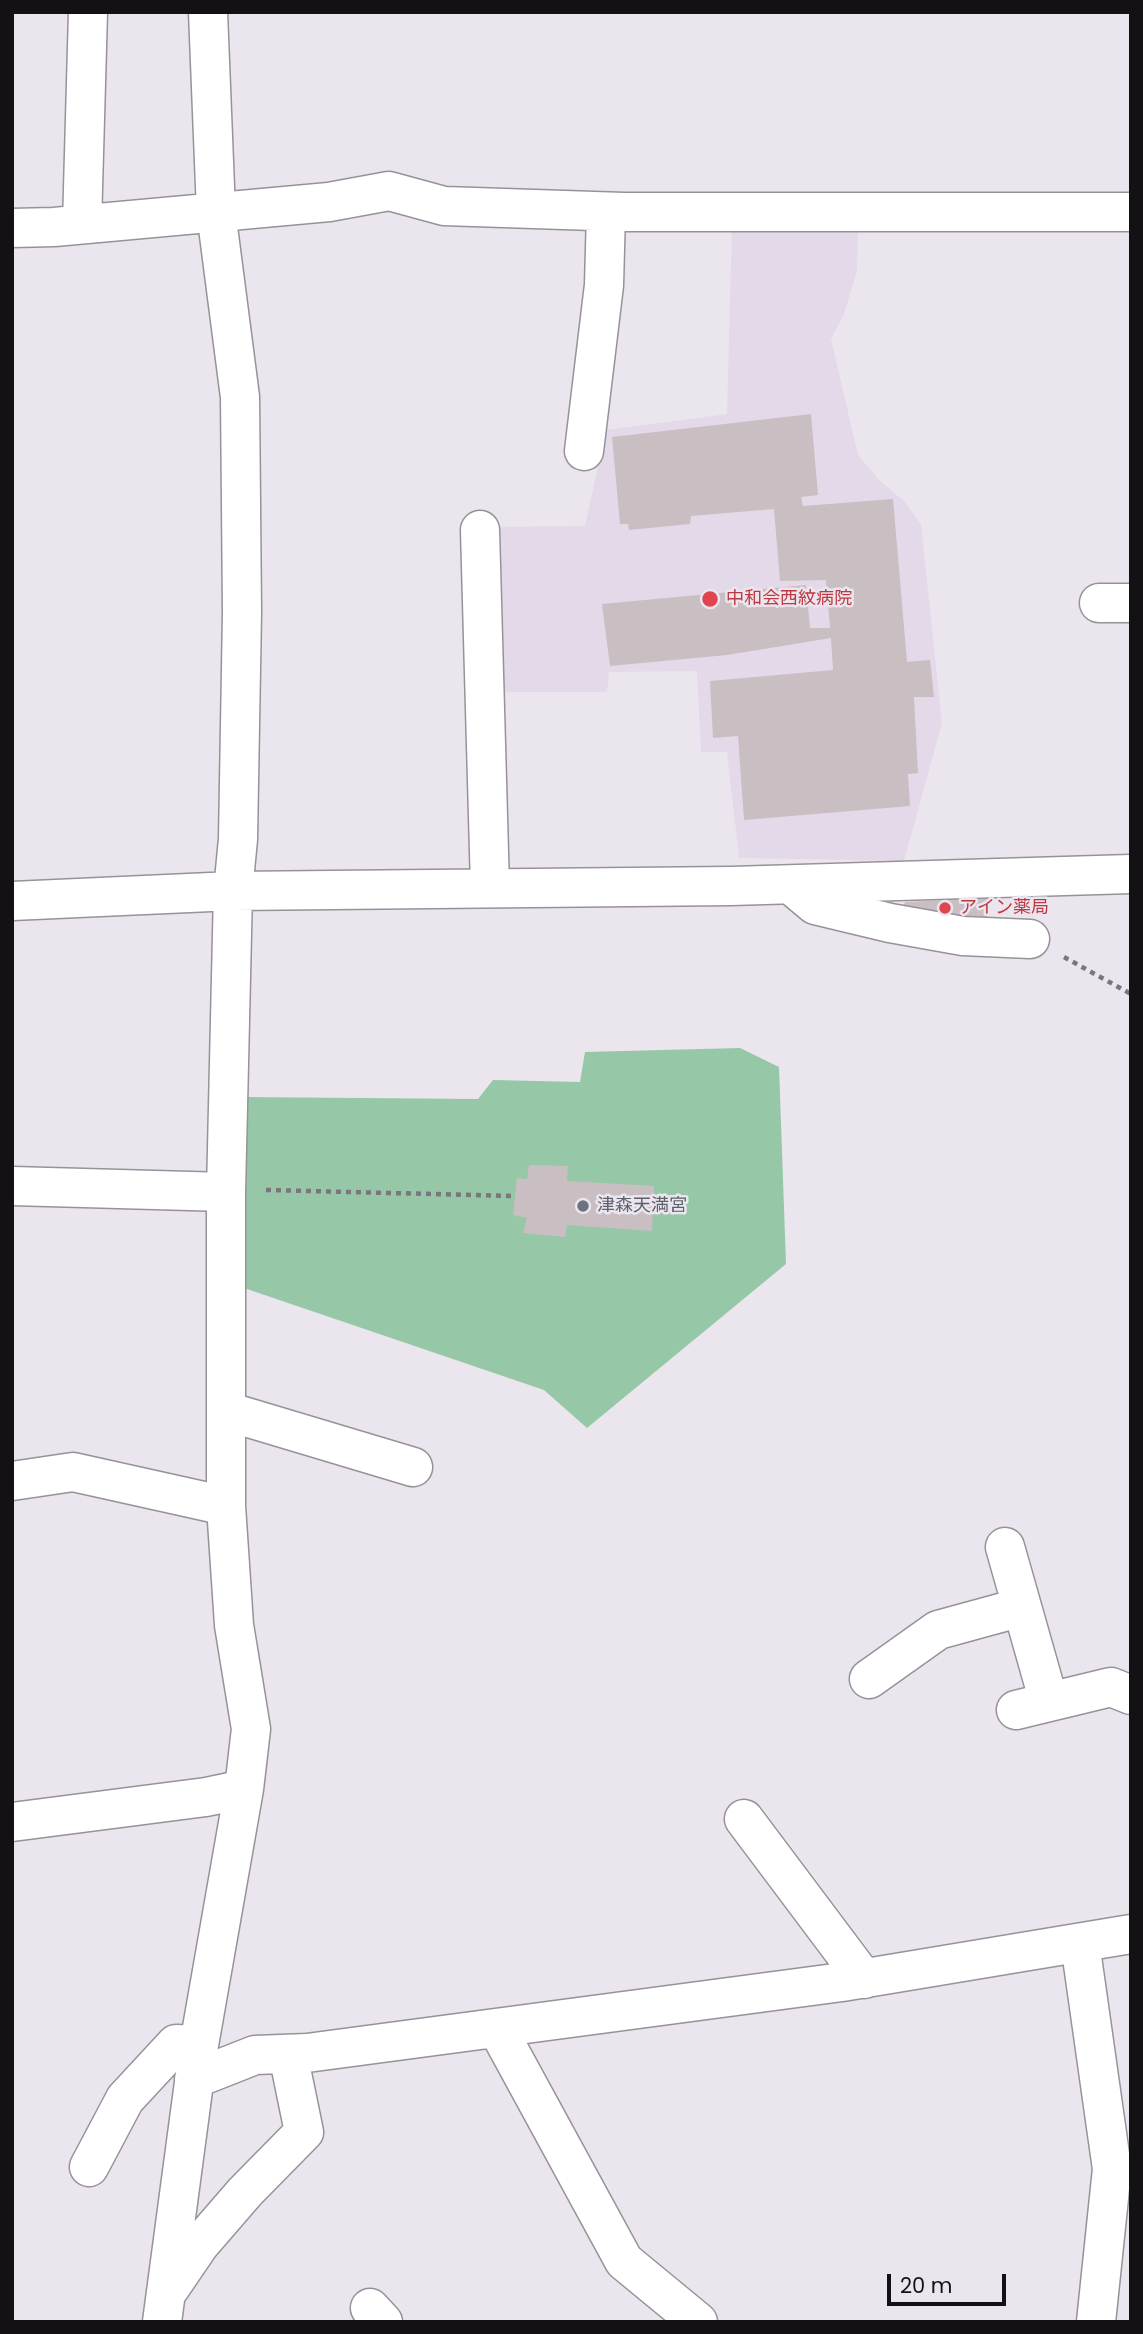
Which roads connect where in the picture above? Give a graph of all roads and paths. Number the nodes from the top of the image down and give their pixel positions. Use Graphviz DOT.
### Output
graph roads {
  1 [pos="88,12"];
  2 [pos="208,12"];
  3 [pos="216,212"];
  4 [pos="606,212"];
  5 [pos="1131,212"];
  6 [pos="82,224"];
  7 [pos="12,228"];
  8 [pos="584,451"];
  9 [pos="480,530"];
  10 [pos="1131,874"];
  11 [pos="790,884"];
  12 [pos="490,888"];
  13 [pos="233,891"];
  14 [pos="12,901"];
  15 [pos="1030,939"];
  16 [pos="1131,994"];
  17 [pos="12,1186"];
  18 [pos="226,1192"];
  19 [pos="515,1196"];
  20 [pos="226,1411"];
  21 [pos="413,1468"];
  22 [pos="12,1482"];
  23 [pos="226,1506"];
  24 [pos="1005,1547"];
  25 [pos="1022,1607"];
  26 [pos="869,1679"];
  27 [pos="1131,1695"];
  28 [pos="244,1789"];
  29 [pos="744,1819"];
  30 [pos="12,1822"];
  31 [pos="1131,1934"];
  32 [pos="1080,1942"];
  33 [pos="864,1979"];
  34 [pos="497,2028"];
  35 [pos="288,2054"];
  36 [pos="197,2062"];
  37 [pos="89,2167"];
  38 [pos="164,2309"];
  39 [pos="698,2322"];
  40 [pos="1096,2322"];
  1 -- 6 [label="street"];
  2 -- 3 [label="street"];
  3 -- 4 [label="street"];
  3 -- 6 [label="street"];
  3 -- 13 [label="street"];
  4 -- 5 [label="street"];
  4 -- 8 [label="street"];
  6 -- 7 [label="street"];
  9 -- 12 [label="street"];
  10 -- 11 [label="street"];
  11 -- 12 [label="street"];
  11 -- 15 [label="street"];
  12 -- 13 [label="street"];
  13 -- 14 [label="street"];
  13 -- 18 [label="street"];
  15 -- 16 [label="path"];
  17 -- 18 [label="street"];
  18 -- 19 [label="path"];
  18 -- 20 [label="street"];
  20 -- 21 [label="street"];
  20 -- 23 [label="street"];
  22 -- 23 [label="street"];
  23 -- 28 [label="street"];
  24 -- 25 [label="street"];
  25 -- 26 [label="street"];
  25 -- 27 [label="street"];
  28 -- 30 [label="street"];
  28 -- 36 [label="street"];
  29 -- 33 [label="street"];
  31 -- 32 [label="street"];
  32 -- 33 [label="street"];
  32 -- 40 [label="street"];
  33 -- 34 [label="street"];
  34 -- 35 [label="street"];
  34 -- 39 [label="street"];
  35 -- 36 [label="street"];
  35 -- 38 [label="street"];
  36 -- 37 [label="street"];
  36 -- 38 [label="street"];
}
